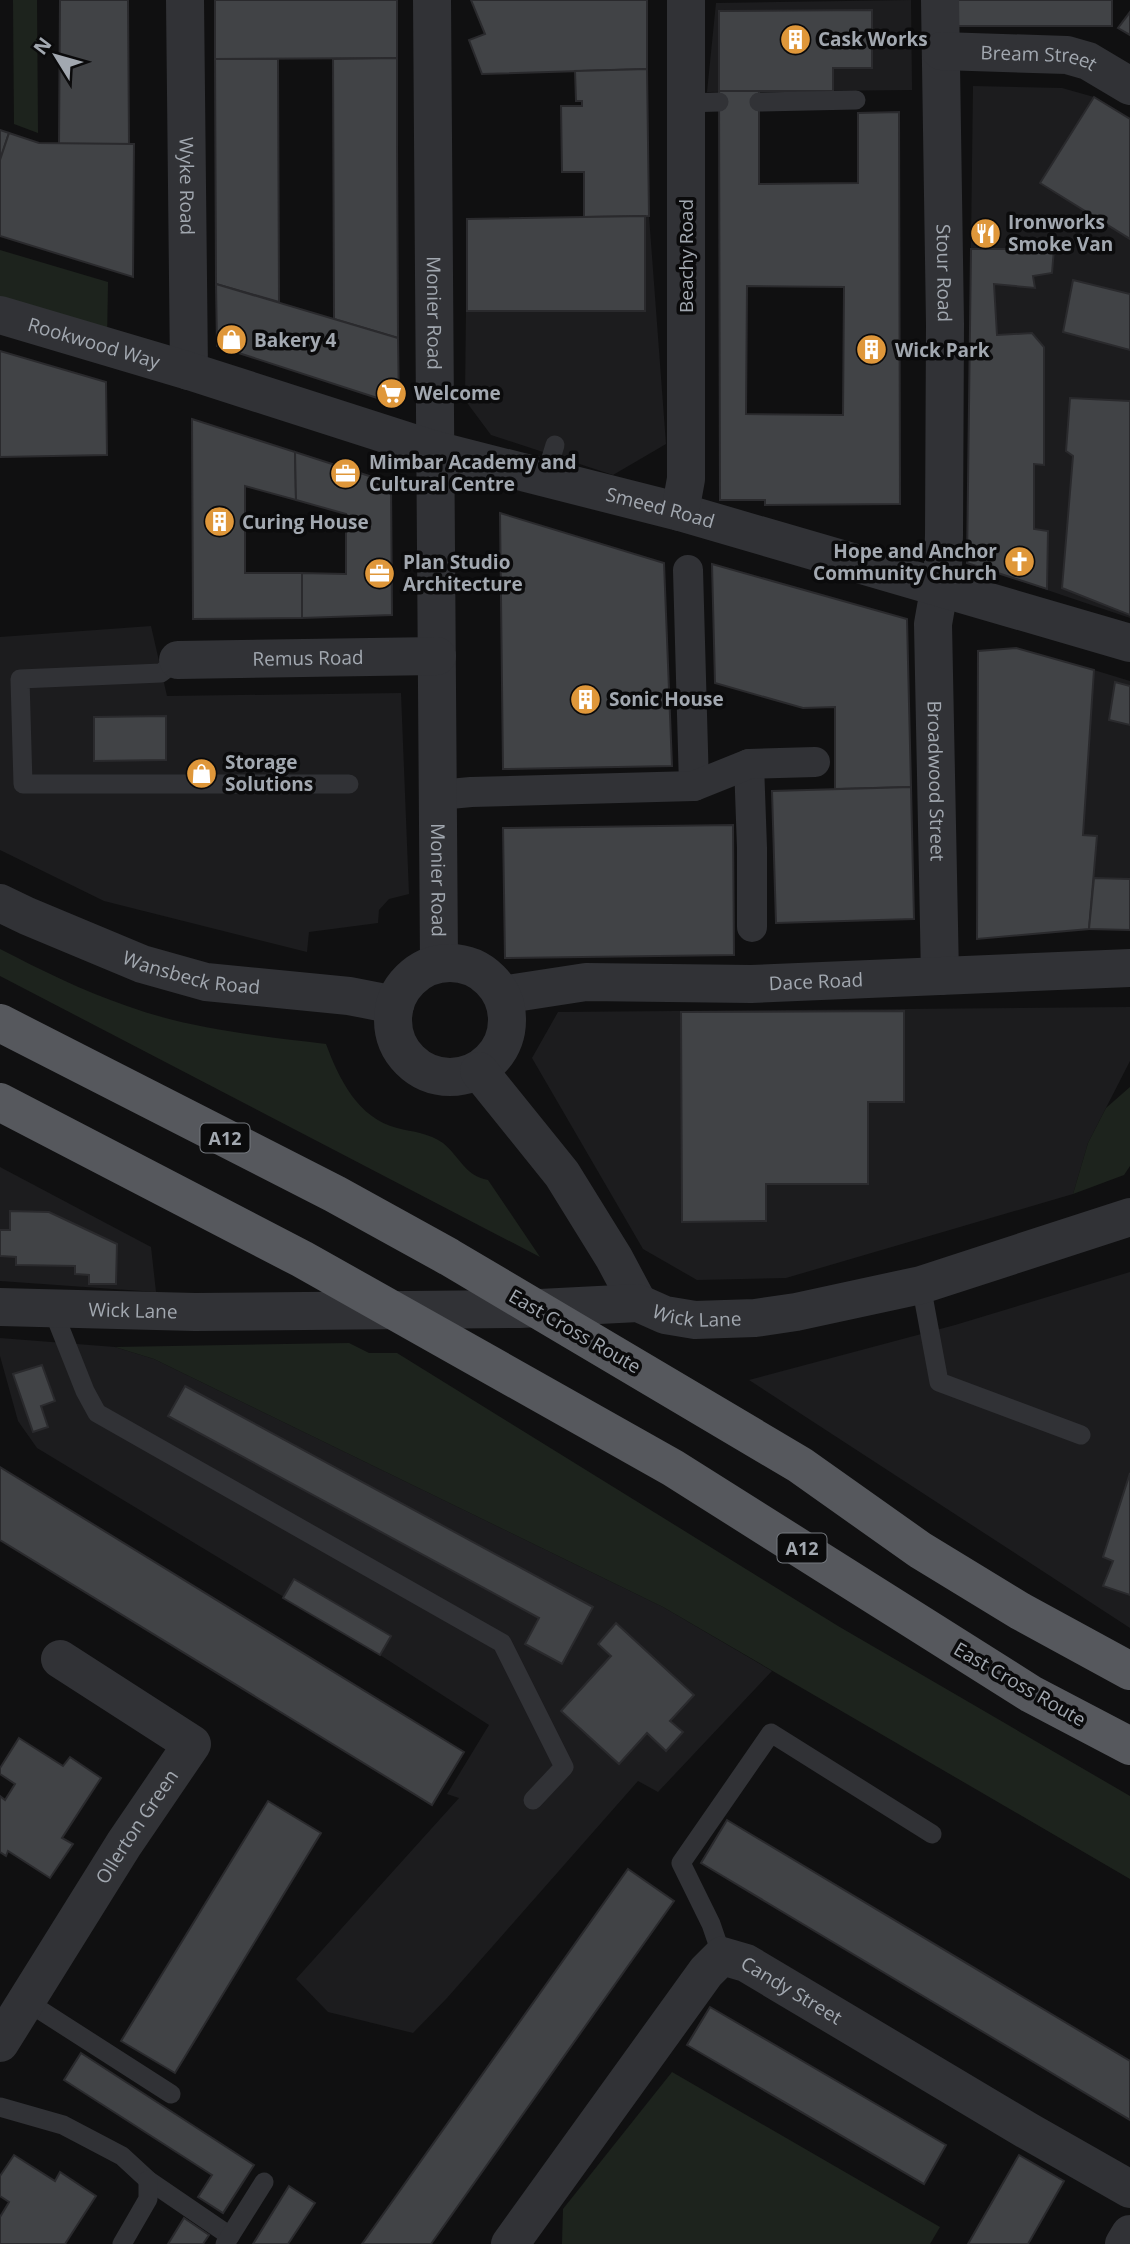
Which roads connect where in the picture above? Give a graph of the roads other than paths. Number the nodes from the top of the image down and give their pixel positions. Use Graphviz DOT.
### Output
graph roads {
  1 [pos="185,0"];
  2 [pos="432,0"];
  3 [pos="686,0"];
  4 [pos="940,0"];
  5 [pos="941,51"];
  6 [pos="1130,86"];
  7 [pos="856,100"];
  8 [pos="759,102"];
  9 [pos="0,315"];
  10 [pos="189,371"];
  11 [pos="435,450"];
  12 [pos="680,512"];
  13 [pos="688,570"];
  14 [pos="939,588"];
  15 [pos="1130,643"];
  16 [pos="437,656"];
  17 [pos="178,660"];
  18 [pos="815,762"];
  19 [pos="748,764"];
  20 [pos="349,784"];
  21 [pos="694,786"];
  22 [pos="439,795"];
  23 [pos="0,902"];
  24 [pos="752,927"];
  25 [pos="439,962"];
  26 [pos="1130,968"];
  27 [pos="940,976"];
  28 [pos="502,995"];
  29 [pos="395,1005"];
  30 [pos="0,1023"];
  31 [pos="479,1070"];
  32 [pos="0,1102"];
  33 [pos="1130,1217"];
  34 [pos="920,1285"];
  35 [pos="638,1303"];
  36 [pos="0,1307"];
  37 [pos="52,1308"];
  38 [pos="1081,1435"];
  39 [pos="60,1659"];
  40 [pos="1130,1671"];
  41 [pos="1130,1746"];
  42 [pos="533,1800"];
  43 [pos="932,1834"];
  44 [pos="722,1956"];
  45 [pos="26,2001"];
  46 [pos="0,2043"];
  47 [pos="171,2094"];
  48 [pos="0,2107"];
  49 [pos="148,2180"];
  50 [pos="264,2182"];
  51 [pos="1130,2189"];
  52 [pos="1130,2234"];
  53 [pos="227,2240"];
  54 [pos="122,2244"];
  55 [pos="510,2244"];
  56 [pos="1124,2244"];
  1 -- 10 [label="street, Wyke Road"];
  2 -- 11 [label="street, Monier Road"];
  3 -- 12 [label="street, Beachy Road"];
  4 -- 5 [label="street, Stour Road"];
  5 -- 6 [label="street, Bream Street"];
  5 -- 14 [label="street, Stour Road"];
  7 -- 8 [label="lane"];
  9 -- 10 [label="street, Rookwood Way"];
  10 -- 11 [label="street, Smeed Road"];
  11 -- 12 [label="street, Smeed Road"];
  11 -- 16 [label="street, Monier Road"];
  12 -- 14 [label="street, Smeed Road"];
  13 -- 21 [label="street"];
  14 -- 15 [label="street, Smeed Road"];
  14 -- 27 [label="street, Broadwood Street"];
  16 -- 17 [label="street, Remus Road"];
  16 -- 22 [label="street, Monier Road"];
  17 -- 20 [label="lane"];
  18 -- 19 [label="street"];
  19 -- 21 [label="street"];
  19 -- 24 [label="street"];
  21 -- 22 [label="street"];
  22 -- 25 [label="street, Monier Road"];
  23 -- 29 [label="street, Wansbeck Road"];
  25 -- 28 [label="street, Monier Road"];
  25 -- 29 [label="street, Monier Road"];
  26 -- 27 [label="street, Dace Road"];
  27 -- 28 [label="street, Dace Road"];
  28 -- 31 [label="street"];
  29 -- 31 [label="street"];
  30 -- 40 [label="highway, East Cross Route / A12"];
  31 -- 35 [label="street"];
  32 -- 41 [label="highway, East Cross Route / A12"];
  33 -- 34 [label="street, Wick Lane"];
  34 -- 35 [label="street, Wick Lane"];
  34 -- 38 [label="lane"];
  35 -- 37 [label="street, Wick Lane"];
  36 -- 37 [label="street, Wick Lane"];
  37 -- 42 [label="lane"];
  39 -- 45 [label="street, Ollerton Green"];
  43 -- 44 [label="lane"];
  44 -- 51 [label="street, Candy Street"];
  44 -- 55 [label="street, Candy Street"];
  45 -- 46 [label="street, Ollerton Green"];
  45 -- 47 [label="lane"];
  48 -- 49 [label="lane"];
  49 -- 53 [label="lane"];
  49 -- 54 [label="lane"];
  50 -- 53 [label="lane"];
  52 -- 56 [label="street"];
}
